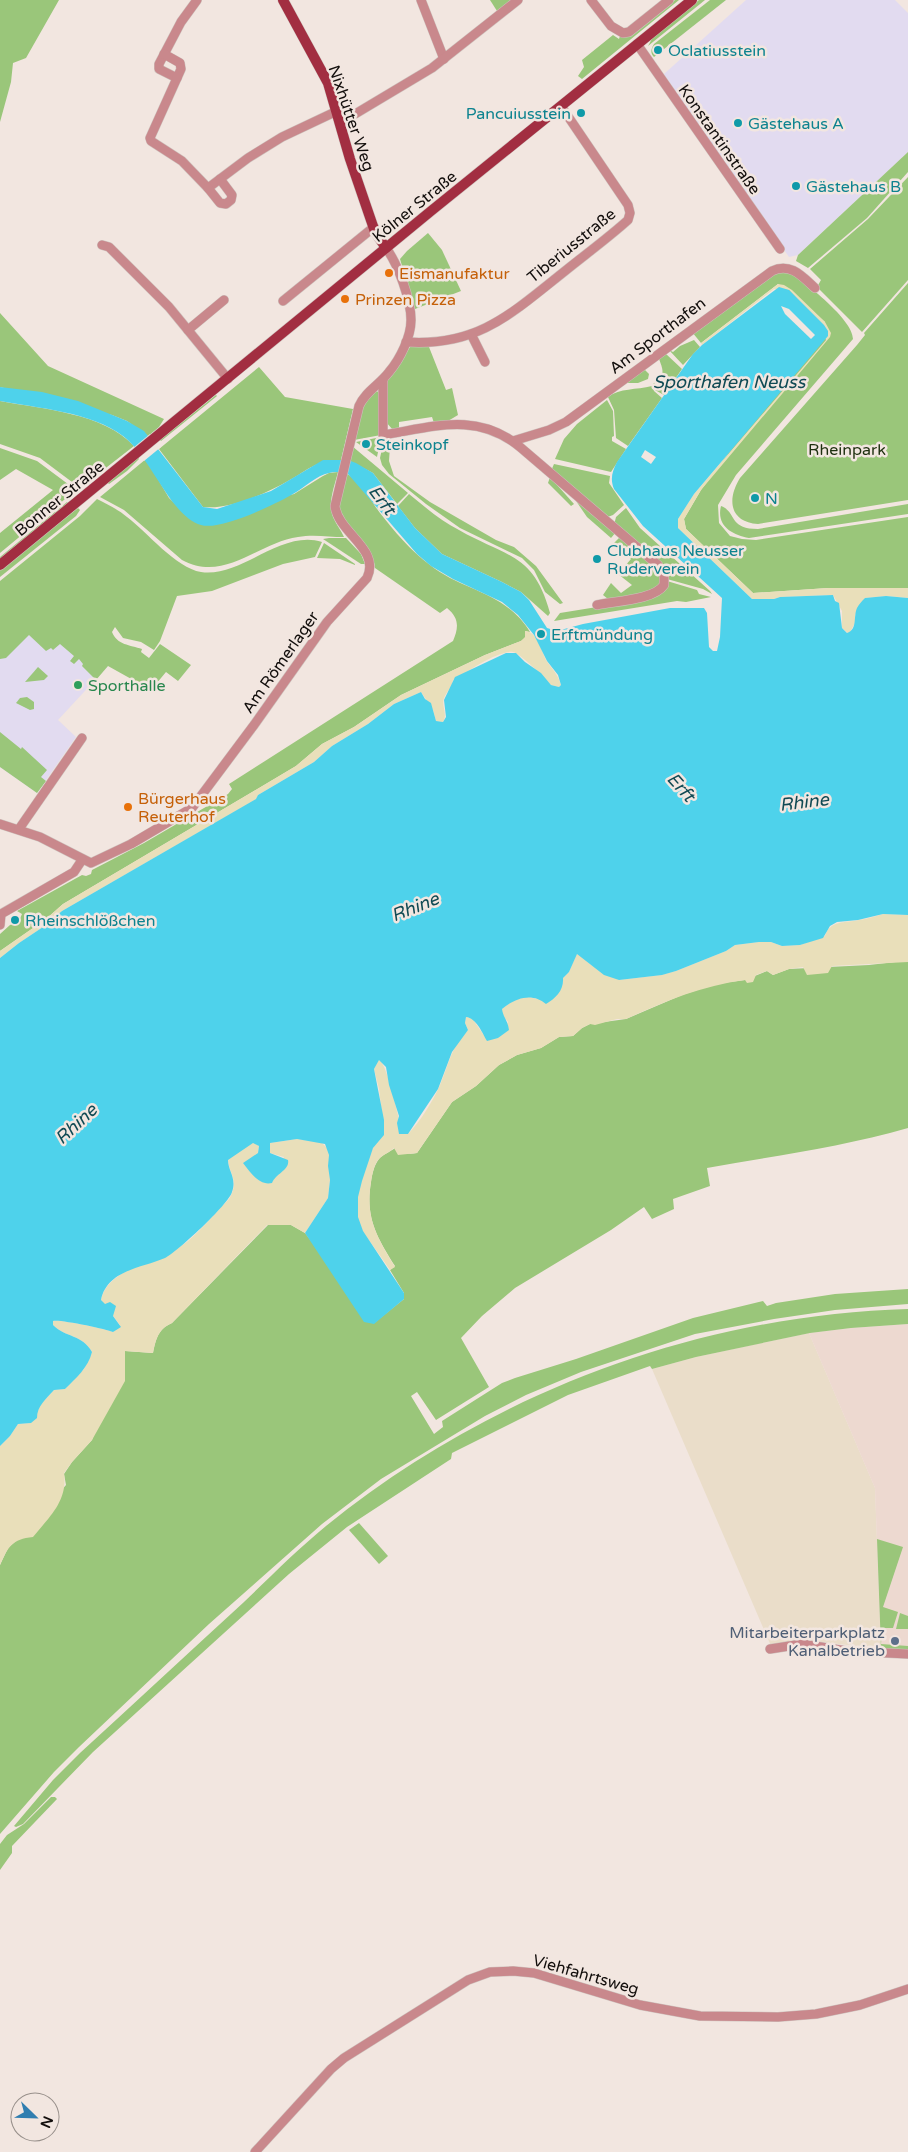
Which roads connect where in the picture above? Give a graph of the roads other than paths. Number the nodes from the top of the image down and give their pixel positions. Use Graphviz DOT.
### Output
graph roads {
  1 [pos="198,0"];
  2 [pos="283,0"];
  3 [pos="420,0"];
  4 [pos="518,0"];
  5 [pos="591,0"];
  6 [pos="669,0"];
  7 [pos="692,0"];
  8 [pos="637,44"];
  9 [pos="164,54"];
  10 [pos="444,59"];
  11 [pos="177,78"];
  12 [pos="561,106"];
  13 [pos="337,111"];
  14 [pos="340,123"];
  15 [pos="220,179"];
  16 [pos="208,188"];
  17 [pos="374,227"];
  18 [pos="102,245"];
  19 [pos="386,248"];
  20 [pos="780,249"];
  21 [pos="815,288"];
  22 [pos="224,300"];
  23 [pos="283,301"];
  24 [pos="188,330"];
  25 [pos="471,334"];
  26 [pos="406,342"];
  27 [pos="485,362"];
  28 [pos="228,379"];
  29 [pos="383,380"];
  30 [pos="157,437"];
  31 [pos="512,441"];
  32 [pos="0,565"];
  33 [pos="597,604"];
  34 [pos="82,738"];
  35 [pos="0,824"];
  36 [pos="19,829"];
  37 [pos="82,860"];
  38 [pos="0,914"];
  39 [pos="0,925"];
  40 [pos="770,1649"];
  41 [pos="908,1654"];
  42 [pos="908,1989"];
  43 [pos="255,2152"];
  1 -- 9 [label="street"];
  2 -- 13 [label="main road, Nixhütter Weg"];
  3 -- 10 [label="street"];
  4 -- 10 [label="street"];
  5 -- 6 [label="street"];
  7 -- 8 [label="main road, Kölner Straße"];
  8 -- 12 [label="main road, Kölner Straße"];
  8 -- 20 [label="street, Konstantinstraße"];
  9 -- 11 [label="street"];
  9 -- 11 [label="street"];
  10 -- 14 [label="street"];
  11 -- 16 [label="street"];
  12 -- 19 [label="main road, Kölner Straße"];
  12 -- 25 [label="street, Tiberiusstraße"];
  13 -- 14 [label="main road, Nixhütter Weg"];
  13 -- 15 [label="street"];
  14 -- 17 [label="main road, Nixhütter Weg"];
  15 -- 16 [label="street"];
  15 -- 16 [label="street"];
  17 -- 19 [label="main road, Nixhütter Weg"];
  17 -- 23 [label="street"];
  18 -- 24 [label="street"];
  19 -- 26 [label="street"];
  19 -- 28 [label="main road, Kölner Straße"];
  21 -- 31 [label="street, Am Sporthafen"];
  22 -- 24 [label="street"];
  24 -- 28 [label="street"];
  25 -- 26 [label="street, Tiberiusstraße"];
  25 -- 27 [label="street"];
  26 -- 29 [label="street"];
  28 -- 30 [label="main road, Kölner Straße"];
  29 -- 31 [label="street"];
  29 -- 37 [label="street, Am Römerlager"];
  30 -- 32 [label="main road, Bonner Straße"];
  31 -- 33 [label="street"];
  34 -- 36 [label="street"];
  35 -- 36 [label="street"];
  36 -- 37 [label="street"];
  37 -- 38 [label="street"];
  38 -- 39 [label="street"];
  40 -- 41 [label="street"];
  42 -- 43 [label="street, Viehfahrtsweg"];
}
